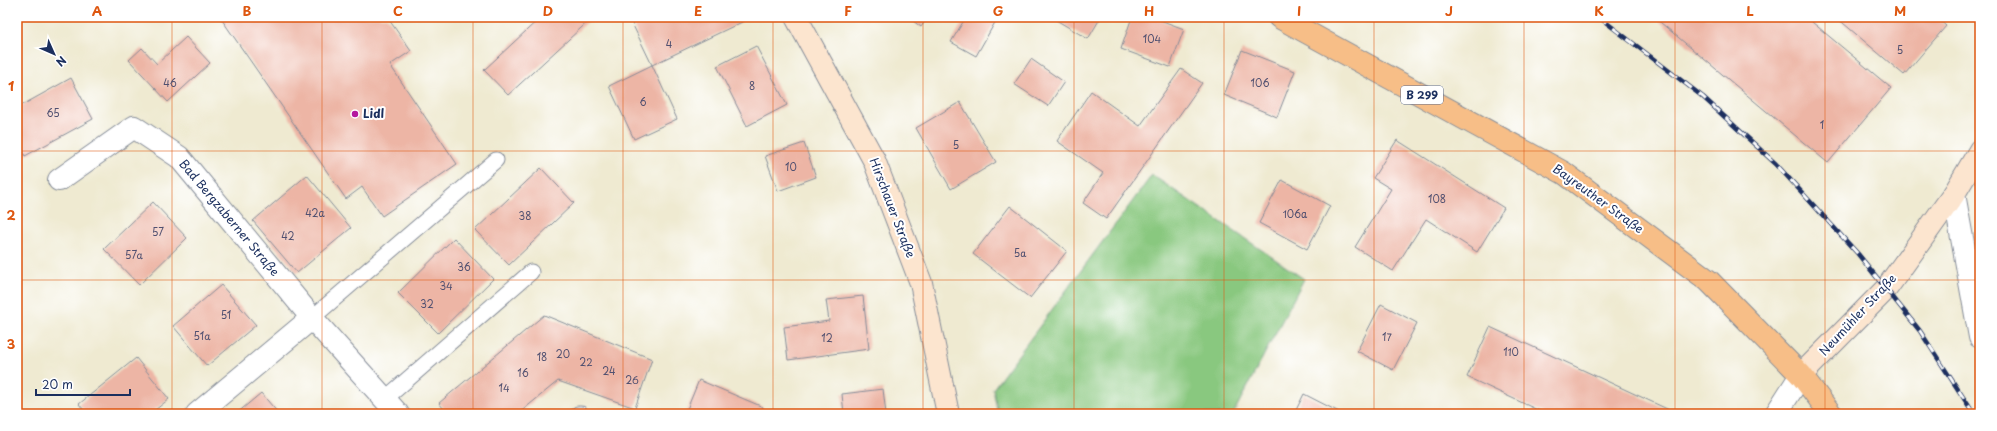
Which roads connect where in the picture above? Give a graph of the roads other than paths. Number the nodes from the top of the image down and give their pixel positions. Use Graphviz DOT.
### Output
graph roads {
  1 [pos="796,17"];
  2 [pos="1280,17"];
  3 [pos="1980,150"];
  4 [pos="496,160"];
  5 [pos="59,180"];
  6 [pos="1954,194"];
  7 [pos="531,272"];
  8 [pos="312,318"];
  9 [pos="1980,337"];
  10 [pos="1801,375"];
  11 [pos="391,406"];
  12 [pos="197,414"];
  13 [pos="948,414"];
  14 [pos="1776,414"];
  15 [pos="1831,414"];
  1 -- 13 [label="street, Hirschauer Straße"];
  2 -- 10 [label="main road, Bayreuther Straße / B 299"];
  3 -- 6 [label="street, Neumühler Straße"];
  4 -- 8 [label="lane"];
  5 -- 8 [label="street, Bad Bergzaberner Straße"];
  6 -- 9 [label="street"];
  6 -- 10 [label="street, Neumühler Straße"];
  7 -- 11 [label="lane, Bad Bergzaberner Straße"];
  8 -- 11 [label="street, Bad Bergzaberner Straße"];
  8 -- 12 [label="street"];
  10 -- 14 [label="street"];
  10 -- 15 [label="main road, Bayreuther Straße / B 299"];
}
